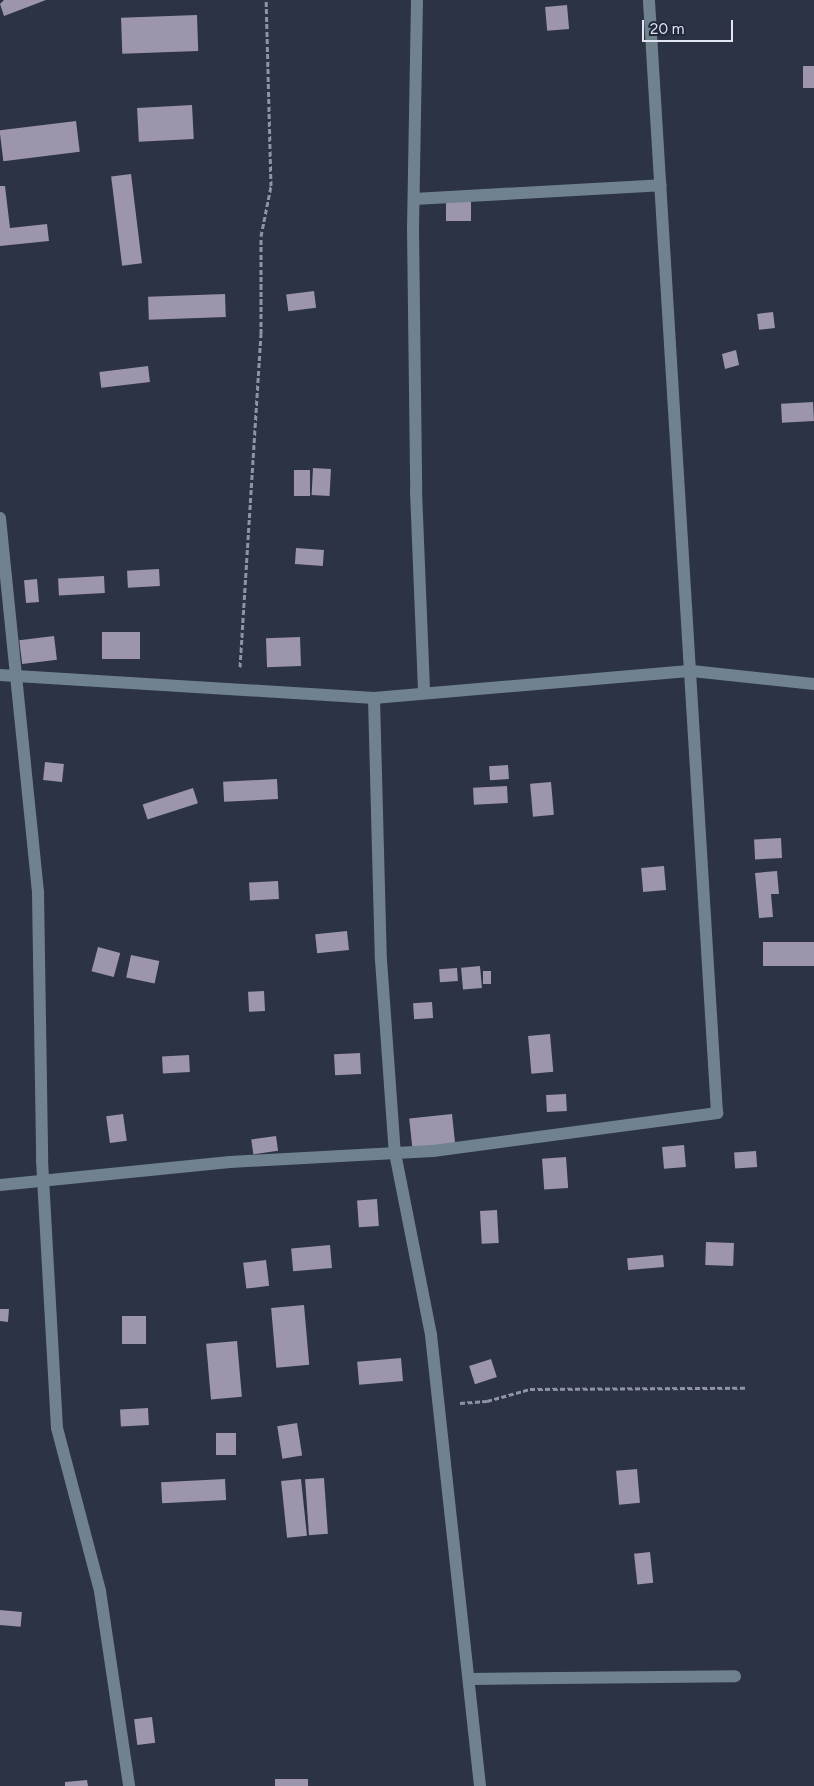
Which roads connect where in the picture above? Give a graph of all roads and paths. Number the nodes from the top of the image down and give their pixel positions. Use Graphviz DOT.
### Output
graph roads {
  1 [pos="266,0"];
  2 [pos="417,0"];
  3 [pos="650,0"];
  4 [pos="661,185"];
  5 [pos="414,199"];
  6 [pos="0,518"];
  7 [pos="692,671"];
  8 [pos="16,674"];
  9 [pos="0,675"];
  10 [pos="814,684"];
  11 [pos="239,689"];
  12 [pos="424,692"];
  13 [pos="374,698"];
  14 [pos="396,1153"];
  15 [pos="43,1182"];
  16 [pos="0,1185"];
  17 [pos="746,1388"];
  18 [pos="439,1404"];
  19 [pos="735,1676"];
  20 [pos="469,1679"];
  21 [pos="129,1786"];
  22 [pos="480,1786"];
  1 -- 11 [label="path"];
  2 -- 5 [label="street"];
  3 -- 4 [label="street"];
  4 -- 5 [label="street"];
  4 -- 7 [label="street"];
  5 -- 12 [label="street"];
  6 -- 8 [label="street"];
  7 -- 10 [label="street"];
  7 -- 12 [label="street"];
  7 -- 14 [label="street"];
  8 -- 9 [label="street"];
  8 -- 11 [label="street"];
  8 -- 15 [label="street"];
  11 -- 13 [label="street"];
  12 -- 13 [label="street"];
  13 -- 14 [label="street"];
  14 -- 15 [label="street"];
  14 -- 18 [label="street"];
  15 -- 16 [label="street"];
  15 -- 21 [label="street"];
  17 -- 18 [label="path"];
  18 -- 20 [label="street"];
  19 -- 20 [label="street"];
  20 -- 22 [label="street"];
}
